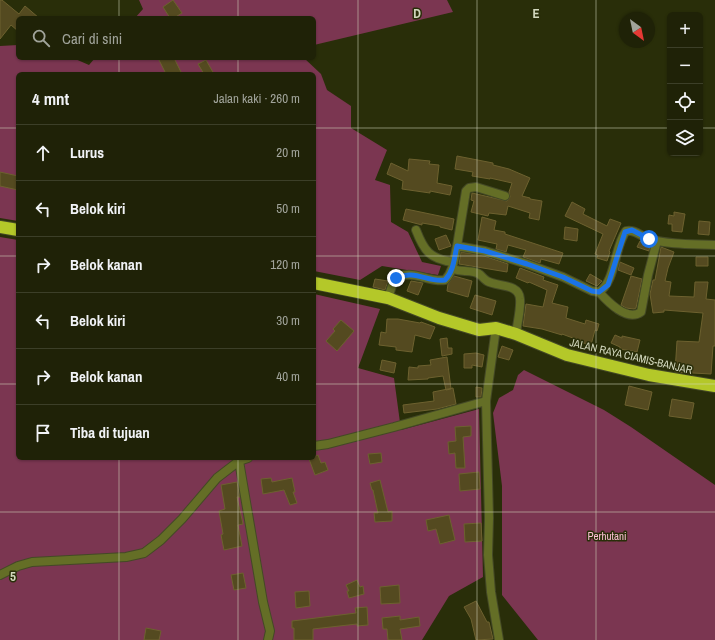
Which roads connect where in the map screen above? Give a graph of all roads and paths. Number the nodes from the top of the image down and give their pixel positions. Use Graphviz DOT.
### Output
graph roads {
  1 [pos="506,196"];
  2 [pos="0,227"];
  3 [pos="16,230"];
  4 [pos="416,230"];
  5 [pos="657,241"];
  6 [pos="715,245"];
  7 [pos="457,246"];
  8 [pos="453,266"];
  9 [pos="316,283"];
  10 [pos="599,292"];
  11 [pos="388,298"];
  12 [pos="496,328"];
  13 [pos="516,334"];
  14 [pos="715,386"];
  15 [pos="486,401"];
  16 [pos="316,446"];
  17 [pos="242,460"];
  18 [pos="239,461"];
  19 [pos="0,575"];
  20 [pos="268,640"];
  21 [pos="499,640"];
  1 -- 7 [label="street"];
  2 -- 3 [label="highway"];
  4 -- 8 [label="street"];
  5 -- 6 [label="street"];
  5 -- 10 [label="street"];
  5 -- 10 [label="street"];
  7 -- 8 [label="street"];
  7 -- 10 [label="street"];
  8 -- 11 [label="street"];
  8 -- 13 [label="street"];
  9 -- 11 [label="highway, JALAN RAYA CIAMIS-BANJAR"];
  11 -- 12 [label="highway, JALAN RAYA CIAMIS-BANJAR"];
  12 -- 13 [label="highway, JALAN RAYA CIAMIS-BANJAR"];
  12 -- 15 [label="street"];
  13 -- 14 [label="highway, JALAN RAYA CIAMIS-BANJAR"];
  15 -- 16 [label="street"];
  15 -- 21 [label="street"];
  17 -- 18 [label="street"];
  18 -- 19 [label="street"];
  18 -- 20 [label="street"];
}
